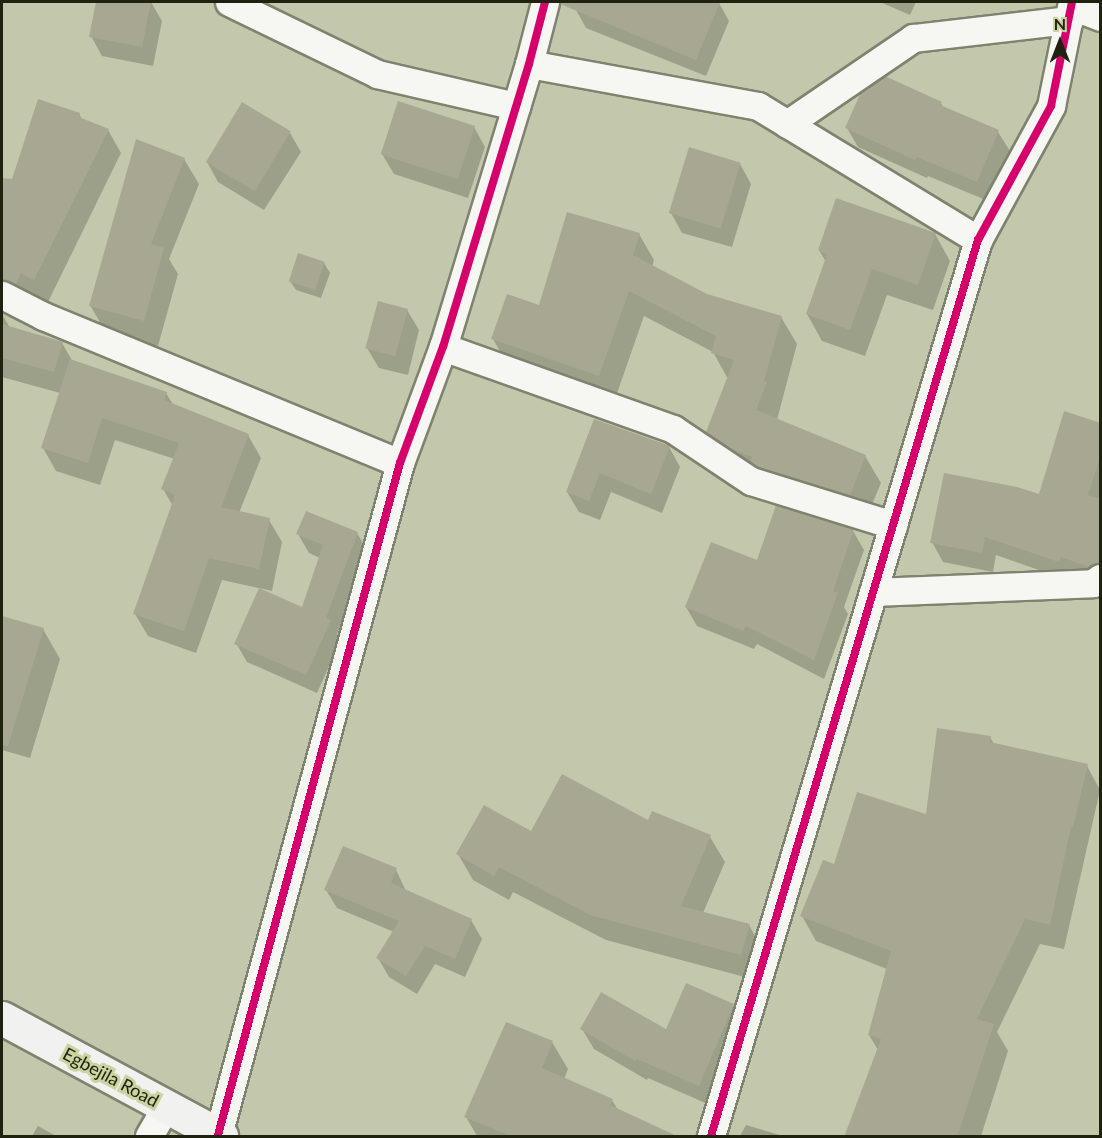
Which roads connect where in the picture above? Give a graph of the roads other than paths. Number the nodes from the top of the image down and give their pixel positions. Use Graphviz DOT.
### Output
graph roads {
  1 [pos="229,2"];
  2 [pos="545,2"];
  3 [pos="1071,9"];
  4 [pos="1101,17"];
  5 [pos="529,64"];
  6 [pos="516,106"];
  7 [pos="787,124"];
  8 [pos="978,240"];
  9 [pos="2,295"];
  10 [pos="443,347"];
  11 [pos="400,463"];
  12 [pos="893,525"];
  13 [pos="1101,578"];
  14 [pos="873,592"];
  15 [pos="2,1018"];
  16 [pos="166,1107"];
  17 [pos="220,1136"];
  18 [pos="149,1137"];
  19 [pos="711,1137"];
  1 -- 6 [label="street"];
  2 -- 5 [label="street"];
  3 -- 4 [label="street"];
  3 -- 7 [label="street"];
  3 -- 8 [label="street"];
  5 -- 6 [label="street"];
  5 -- 7 [label="street"];
  6 -- 10 [label="street"];
  7 -- 8 [label="street"];
  8 -- 12 [label="street"];
  9 -- 11 [label="street"];
  10 -- 11 [label="street"];
  10 -- 12 [label="street"];
  11 -- 17 [label="street"];
  12 -- 14 [label="street"];
  13 -- 14 [label="street"];
  14 -- 19 [label="street"];
  15 -- 16 [label="street, Egbejila Road"];
  16 -- 17 [label="street, Egbejila Road"];
  16 -- 18 [label="street"];
}
